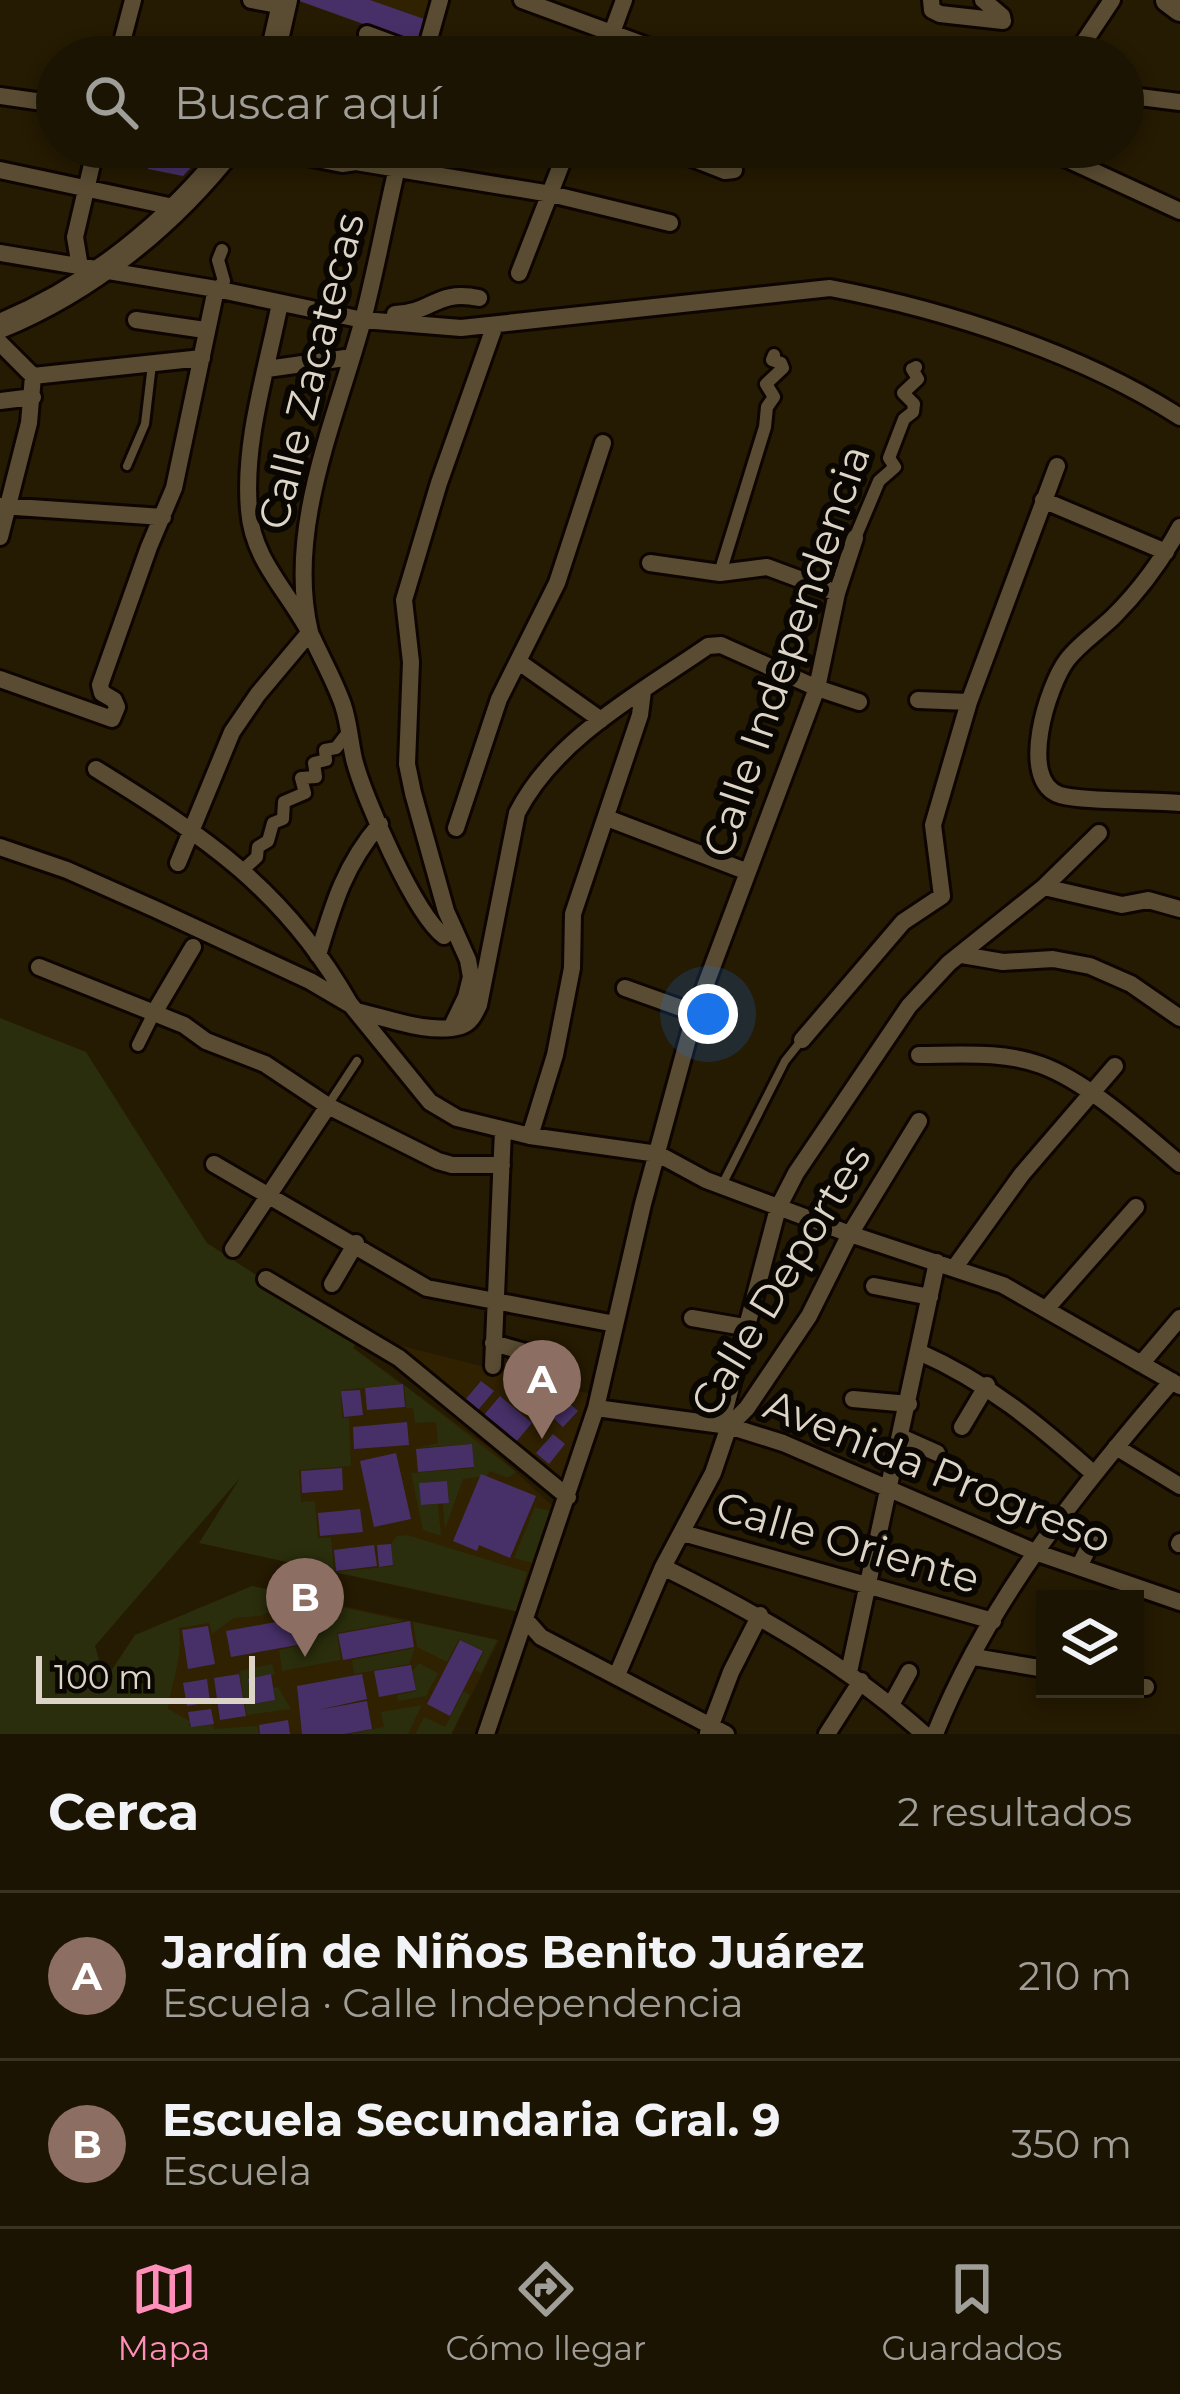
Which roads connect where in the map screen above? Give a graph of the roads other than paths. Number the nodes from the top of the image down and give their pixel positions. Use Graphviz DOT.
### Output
graph roads {
  1 [pos="133,0"];
  2 [pos="251,0"];
  3 [pos="440,0"];
  4 [pos="522,0"];
  5 [pos="624,0"];
  6 [pos="931,0"];
  7 [pos="983,0"];
  8 [pos="1112,0"];
  9 [pos="1168,0"];
  10 [pos="284,3"];
  11 [pos="1180,9"];
  12 [pos="612,32"];
  13 [pos="367,34"];
  14 [pos="124,36"];
  15 [pos="277,36"];
  16 [pos="372,36"];
  17 [pos="431,36"];
  18 [pos="610,36"];
  19 [pos="622,36"];
  20 [pos="1088,36"];
  21 [pos="0,97"];
  22 [pos="1144,97"];
  23 [pos="36,101"];
  24 [pos="1180,103"];
  25 [pos="90,168"];
  26 [pos="213,168"];
  27 [pos="383,168"];
  28 [pos="397,168"];
  29 [pos="560,168"];
  30 [pos="720,168"];
  31 [pos="1087,168"];
  32 [pos="0,170"];
  33 [pos="734,170"];
  34 [pos="396,171"];
  35 [pos="85,188"];
  36 [pos="551,194"];
  37 [pos="178,208"];
  38 [pos="1180,211"];
  39 [pos="670,223"];
  40 [pos="222,250"];
  41 [pos="0,253"];
  42 [pos="90,270"];
  43 [pos="520,273"];
  44 [pos="216,289"];
  45 [pos="479,298"];
  46 [pos="280,303"];
  47 [pos="363,316"];
  48 [pos="136,320"];
  49 [pos="495,325"];
  50 [pos="0,326"];
  51 [pos="205,330"];
  52 [pos="0,343"];
  53 [pos="774,355"];
  54 [pos="352,357"];
  55 [pos="202,358"];
  56 [pos="152,362"];
  57 [pos="916,367"];
  58 [pos="267,369"];
  59 [pos="33,376"];
  60 [pos="33,397"];
  61 [pos="0,401"];
  62 [pos="1180,416"];
  63 [pos="603,443"];
  64 [pos="128,466"];
  65 [pos="1057,466"];
  66 [pos="1043,500"];
  67 [pos="4,506"];
  68 [pos="163,518"];
  69 [pos="1180,527"];
  70 [pos="0,537"];
  71 [pos="855,538"];
  72 [pos="1166,552"];
  73 [pos="650,562"];
  74 [pos="720,573"];
  75 [pos="838,593"];
  76 [pos="310,632"];
  77 [pos="519,662"];
  78 [pos="0,679"];
  79 [pos="817,688"];
  80 [pos="643,691"];
  81 [pos="918,700"];
  82 [pos="859,701"];
  83 [pos="969,702"];
  84 [pos="601,719"];
  85 [pos="350,730"];
  86 [pos="96,769"];
  87 [pos="1180,803"];
  88 [pos="607,818"];
  89 [pos="380,824"];
  90 [pos="191,828"];
  91 [pos="456,828"];
  92 [pos="1099,833"];
  93 [pos="0,847"];
  94 [pos="178,863"];
  95 [pos="244,868"];
  96 [pos="748,872"];
  97 [pos="1044,887"];
  98 [pos="1180,909"];
  99 [pos="444,936"];
  100 [pos="193,946"];
  101 [pos="319,955"];
  102 [pos="962,956"];
  103 [pos="36,973"];
  104 [pos="625,988"];
  105 [pos="353,1008"];
  106 [pos="154,1013"];
  107 [pos="694,1013"];
  108 [pos="1180,1018"];
  109 [pos="452,1026"];
  110 [pos="802,1040"];
  111 [pos="138,1045"];
  112 [pos="919,1055"];
  113 [pos="356,1061"];
  114 [pos="1114,1066"];
  115 [pos="1089,1093"];
  116 [pos="328,1106"];
  117 [pos="919,1121"];
  118 [pos="503,1130"];
  119 [pos="530,1136"];
  120 [pos="658,1154"];
  121 [pos="1179,1161"];
  122 [pos="214,1164"];
  123 [pos="502,1165"];
  124 [pos="721,1186"];
  125 [pos="270,1198"];
  126 [pos="1136,1207"];
  127 [pos="778,1208"];
  128 [pos="850,1234"];
  129 [pos="356,1243"];
  130 [pos="233,1250"];
  131 [pos="946,1264"];
  132 [pos="266,1279"];
  133 [pos="332,1284"];
  134 [pos="874,1286"];
  135 [pos="930,1297"];
  136 [pos="495,1303"];
  137 [pos="1047,1307"];
  138 [pos="692,1318"];
  139 [pos="1180,1318"];
  140 [pos="615,1324"];
  141 [pos="744,1327"];
  142 [pos="493,1343"];
  143 [pos="919,1352"];
  144 [pos="536,1355"];
  145 [pos="1141,1364"];
  146 [pos="493,1366"];
  147 [pos="1176,1384"];
  148 [pos="987,1385"];
  149 [pos="853,1400"];
  150 [pos="909,1404"];
  151 [pos="596,1408"];
  152 [pos="725,1426"];
  153 [pos="962,1427"];
  154 [pos="901,1437"];
  155 [pos="1116,1447"];
  156 [pos="937,1453"];
  157 [pos="1093,1473"];
  158 [pos="888,1486"];
  159 [pos="1180,1486"];
  160 [pos="568,1498"];
  161 [pos="1096,1532"];
  162 [pos="683,1533"];
  163 [pos="1035,1552"];
  164 [pos="1078,1567"];
  165 [pos="663,1568"];
  166 [pos="1110,1580"];
  167 [pos="868,1588"];
  168 [pos="1108,1590"];
  169 [pos="1180,1602"];
  170 [pos="760,1615"];
  171 [pos="525,1619"];
  172 [pos="993,1621"];
  173 [pos="974,1657"];
  174 [pos="1036,1668"];
  175 [pos="909,1672"];
  176 [pos="617,1675"];
  177 [pos="855,1677"];
  178 [pos="892,1705"];
  179 [pos="714,1731"];
  180 [pos="486,1734"];
  181 [pos="827,1734"];
  182 [pos="924,1734"];
  183 [pos="935,1734"];
  1 -- 14 [label="street"];
  2 -- 10 [label="street"];
  3 -- 17 [label="street"];
  4 -- 12 [label="street"];
  5 -- 12 [label="street"];
  6 -- 7 [label="street"];
  8 -- 20 [label="street"];
  9 -- 11 [label="main road"];
  10 -- 15 [label="main road"];
  12 -- 18 [label="street"];
  12 -- 19 [label="street"];
  13 -- 16 [label="street"];
  21 -- 23 [label="street"];
  22 -- 24 [label="street"];
  25 -- 35 [label="street"];
  26 -- 37 [label="main road"];
  27 -- 34 [label="street"];
  28 -- 34 [label="street, Calle Zacatecas"];
  29 -- 36 [label="street"];
  30 -- 33 [label="street"];
  31 -- 38 [label="street"];
  32 -- 35 [label="street"];
  34 -- 36 [label="street"];
  34 -- 47 [label="street, Calle Zacatecas"];
  35 -- 37 [label="street"];
  35 -- 42 [label="street"];
  36 -- 39 [label="street"];
  36 -- 43 [label="street"];
  37 -- 42 [label="main road"];
  40 -- 44 [label="street"];
  41 -- 42 [label="street"];
  42 -- 44 [label="street"];
  42 -- 50 [label="main road"];
  44 -- 46 [label="street"];
  44 -- 51 [label="street"];
  45 -- 47 [label="street"];
  46 -- 47 [label="street"];
  46 -- 58 [label="street"];
  47 -- 49 [label="street"];
  47 -- 54 [label="street, Calle Zacatecas"];
  48 -- 51 [label="street"];
  49 -- 62 [label="street"];
  49 -- 109 [label="street"];
  51 -- 55 [label="street"];
  52 -- 59 [label="street"];
  53 -- 74 [label="street"];
  54 -- 58 [label="street"];
  54 -- 76 [label="street, Calle Zacatecas"];
  55 -- 56 [label="street"];
  55 -- 68 [label="street"];
  56 -- 59 [label="street"];
  56 -- 64 [label="lane"];
  57 -- 71 [label="street, Calle Independencia"];
  58 -- 76 [label="street"];
  59 -- 60 [label="street"];
  60 -- 61 [label="street"];
  60 -- 67 [label="street"];
  63 -- 77 [label="street"];
  65 -- 66 [label="street"];
  66 -- 72 [label="street"];
  66 -- 83 [label="street"];
  67 -- 68 [label="street"];
  67 -- 70 [label="street"];
  68 -- 78 [label="street"];
  69 -- 72 [label="street"];
  71 -- 75 [label="street, Calle Independencia"];
  72 -- 87 [label="street"];
  73 -- 74 [label="street"];
  74 -- 75 [label="street"];
  75 -- 79 [label="street, Calle Independencia"];
  76 -- 85 [label="street"];
  76 -- 90 [label="street"];
  77 -- 84 [label="street"];
  77 -- 91 [label="street"];
  79 -- 80 [label="street"];
  79 -- 82 [label="street"];
  79 -- 96 [label="street, Calle Independencia"];
  80 -- 84 [label="street"];
  80 -- 88 [label="street"];
  81 -- 83 [label="street"];
  83 -- 110 [label="street"];
  84 -- 109 [label="street"];
  85 -- 89 [label="street"];
  85 -- 95 [label="street"];
  86 -- 90 [label="street"];
  88 -- 96 [label="street"];
  88 -- 119 [label="street"];
  89 -- 99 [label="street"];
  89 -- 101 [label="street"];
  90 -- 94 [label="street"];
  90 -- 95 [label="street"];
  92 -- 97 [label="street"];
  93 -- 105 [label="street"];
  95 -- 101 [label="street"];
  96 -- 107 [label="street, Calle Independencia"];
  97 -- 98 [label="street"];
  97 -- 102 [label="street"];
  100 -- 106 [label="street"];
  101 -- 105 [label="street"];
  102 -- 108 [label="street"];
  102 -- 127 [label="street"];
  103 -- 106 [label="street"];
  104 -- 107 [label="street"];
  105 -- 109 [label="street"];
  105 -- 118 [label="street"];
  106 -- 111 [label="street"];
  106 -- 116 [label="street"];
  107 -- 120 [label="street, Calle Independencia"];
  110 -- 124 [label="lane"];
  112 -- 115 [label="street"];
  113 -- 116 [label="lane"];
  114 -- 115 [label="street"];
  115 -- 121 [label="street"];
  115 -- 131 [label="street"];
  116 -- 123 [label="street"];
  116 -- 125 [label="street"];
  117 -- 128 [label="street, Calle Deportes"];
  118 -- 119 [label="street"];
  118 -- 123 [label="street"];
  119 -- 120 [label="street"];
  120 -- 124 [label="street"];
  120 -- 140 [label="street, Calle Independencia"];
  122 -- 125 [label="street"];
  123 -- 136 [label="street"];
  124 -- 127 [label="street"];
  125 -- 129 [label="street"];
  125 -- 130 [label="street"];
  126 -- 137 [label="street"];
  127 -- 128 [label="street"];
  127 -- 141 [label="street"];
  128 -- 131 [label="street"];
  128 -- 152 [label="street, Calle Deportes"];
  129 -- 133 [label="street"];
  129 -- 136 [label="street"];
  131 -- 135 [label="street"];
  131 -- 137 [label="street"];
  132 -- 160 [label="street"];
  134 -- 135 [label="street"];
  135 -- 143 [label="street"];
  136 -- 140 [label="street"];
  136 -- 142 [label="street"];
  137 -- 145 [label="street"];
  138 -- 141 [label="street"];
  139 -- 145 [label="street"];
  140 -- 151 [label="street, Calle Independencia"];
  141 -- 152 [label="street"];
  142 -- 144 [label="street"];
  142 -- 146 [label="street"];
  143 -- 148 [label="street"];
  143 -- 150 [label="street"];
  145 -- 147 [label="street"];
  147 -- 155 [label="street"];
  148 -- 153 [label="street"];
  148 -- 157 [label="street"];
  149 -- 150 [label="street"];
  150 -- 154 [label="street"];
  151 -- 152 [label="street, Avenida Progreso"];
  151 -- 160 [label="street, Calle Independencia"];
  152 -- 158 [label="street, Avenida Progreso"];
  152 -- 162 [label="street, Calle Deportes"];
  154 -- 156 [label="street"];
  154 -- 158 [label="street"];
  155 -- 157 [label="street"];
  155 -- 159 [label="street"];
  157 -- 163 [label="street"];
  158 -- 163 [label="street, Avenida Progreso"];
  158 -- 167 [label="street"];
  160 -- 171 [label="street, Calle Independencia"];
  161 -- 164 [label="street"];
  162 -- 165 [label="street, Calle Deportes"];
  162 -- 167 [label="street, Calle Oriente"];
  163 -- 164 [label="street, Avenida Progreso"];
  163 -- 172 [label="street"];
  164 -- 166 [label="street, Avenida Progreso"];
  165 -- 170 [label="street"];
  165 -- 176 [label="street, Calle Deportes"];
  166 -- 168 [label="street"];
  166 -- 169 [label="street, Avenida Progreso"];
  167 -- 172 [label="street, Calle Oriente"];
  167 -- 177 [label="street"];
  170 -- 177 [label="street"];
  170 -- 179 [label="street"];
  171 -- 176 [label="street"];
  171 -- 180 [label="street, Calle Independencia"];
  172 -- 173 [label="street"];
  173 -- 174 [label="street"];
  173 -- 183 [label="street"];
  175 -- 178 [label="street"];
  176 -- 179 [label="street"];
  177 -- 178 [label="street"];
  177 -- 181 [label="street"];
  178 -- 182 [label="street"];
}
